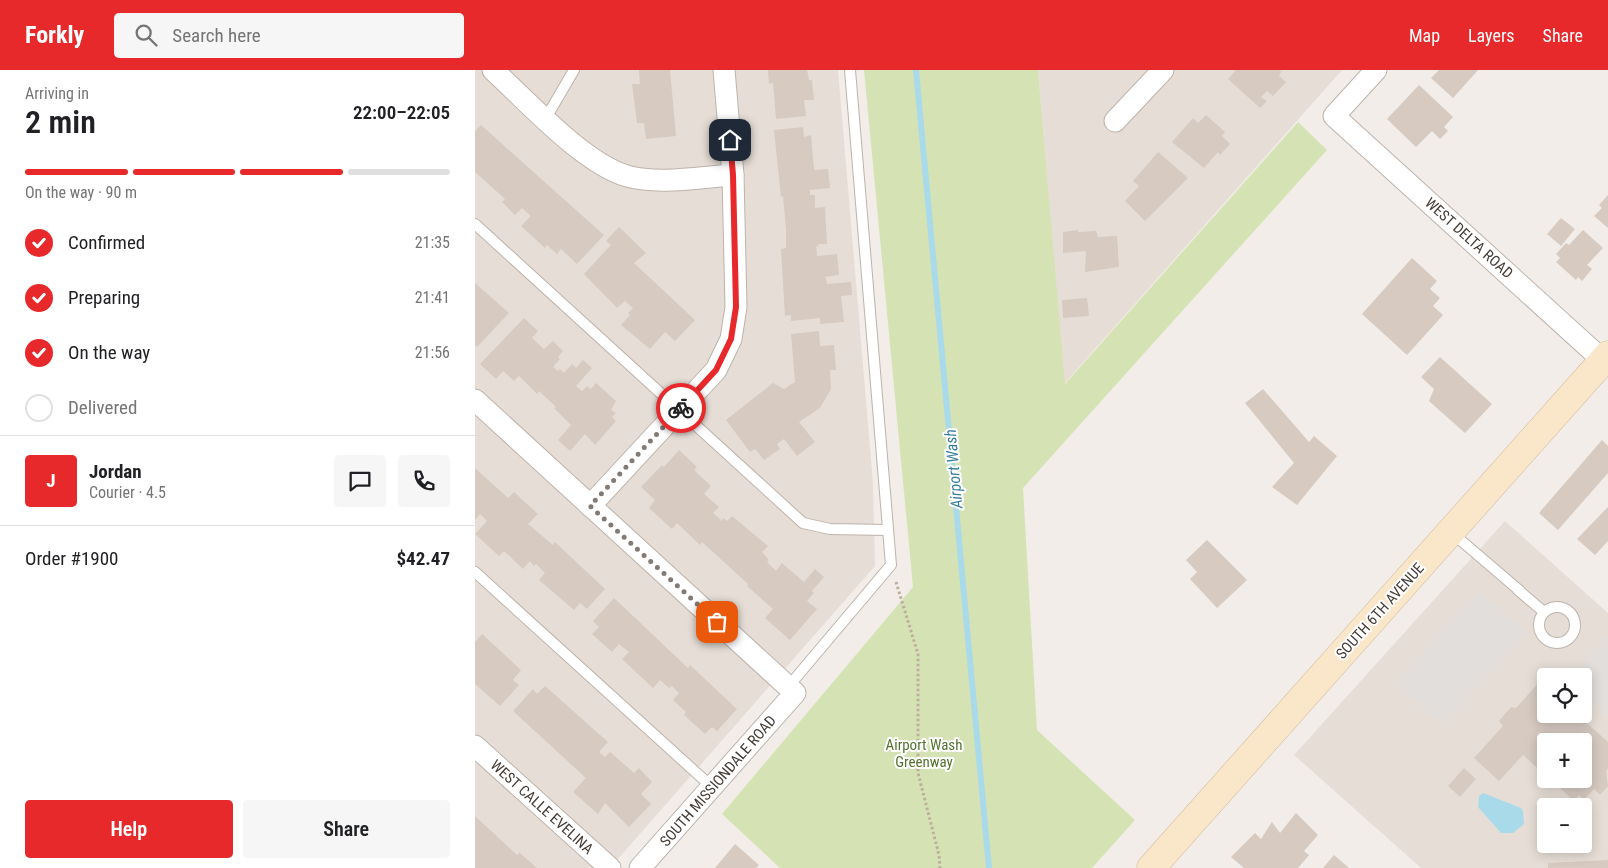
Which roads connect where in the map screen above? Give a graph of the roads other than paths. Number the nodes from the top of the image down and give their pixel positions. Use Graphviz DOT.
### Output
graph roads {
  1 [pos="493,70"];
  2 [pos="574,70"];
  3 [pos="723,70"];
  4 [pos="850,70"];
  5 [pos="1163,70"];
  6 [pos="1376,70"];
  7 [pos="546,118"];
  8 [pos="1115,121"];
  9 [pos="733,175"];
  10 [pos="475,224"];
  11 [pos="1606,360"];
  12 [pos="475,400"];
  13 [pos="679,410"];
  14 [pos="590,506"];
  15 [pos="887,530"];
  16 [pos="1451,531"];
  17 [pos="475,572"];
  18 [pos="1544,612"];
  19 [pos="791,690"];
  20 [pos="475,746"];
  21 [pos="712,787"];
  22 [pos="1155,866"];
  23 [pos="610,868"];
  24 [pos="641,868"];
  1 -- 7 [label="street"];
  2 -- 7 [label="lane"];
  3 -- 9 [label="street"];
  4 -- 15 [label="lane"];
  5 -- 8 [label="street"];
  6 -- 11 [label="street, WEST DELTA ROAD"];
  7 -- 9 [label="street"];
  9 -- 13 [label="street"];
  10 -- 13 [label="lane"];
  11 -- 16 [label="street, SOUTH 6TH AVENUE"];
  12 -- 14 [label="street"];
  13 -- 14 [label="street"];
  13 -- 15 [label="lane"];
  14 -- 19 [label="street"];
  15 -- 19 [label="lane"];
  16 -- 18 [label="lane"];
  16 -- 22 [label="street, SOUTH 6TH AVENUE"];
  17 -- 21 [label="lane"];
  19 -- 21 [label="street, SOUTH MISSIONDALE ROAD"];
  20 -- 23 [label="street, WEST CALLE EVELINA"];
  21 -- 24 [label="street, SOUTH MISSIONDALE ROAD"];
}
